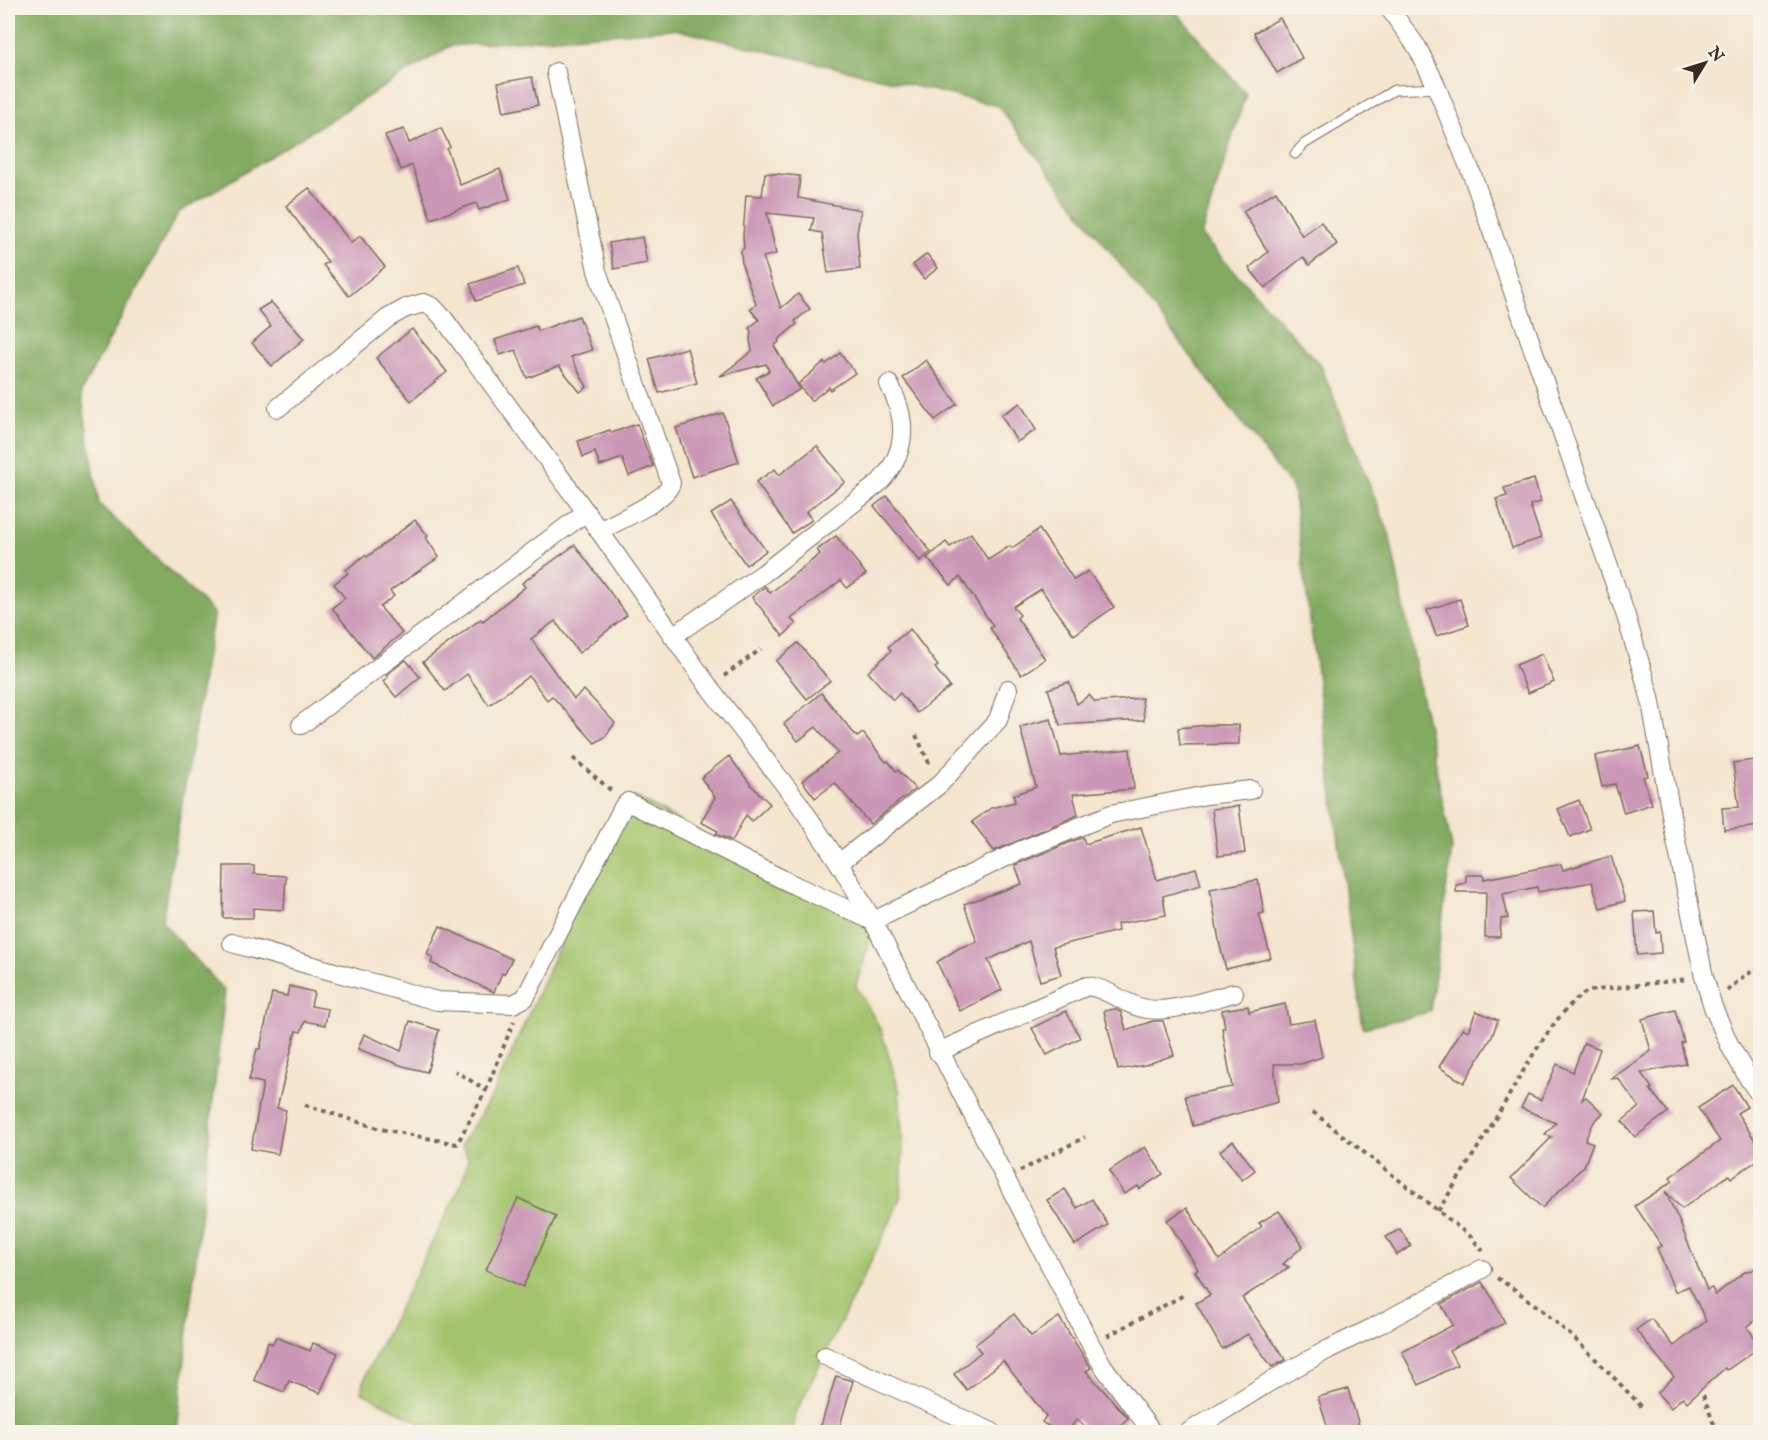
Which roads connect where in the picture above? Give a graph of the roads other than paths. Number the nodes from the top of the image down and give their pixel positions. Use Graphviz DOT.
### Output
graph roads {
  1 [pos="1389,8"];
  2 [pos="555,72"];
  3 [pos="1437,88"];
  4 [pos="1295,154"];
  5 [pos="889,384"];
  6 [pos="278,408"];
  7 [pos="586,512"];
  8 [pos="599,531"];
  9 [pos="673,636"];
  10 [pos="1008,689"];
  11 [pos="301,725"];
  12 [pos="1251,790"];
  13 [pos="839,863"];
  14 [pos="873,921"];
  15 [pos="232,944"];
  16 [pos="1234,993"];
  17 [pos="938,1052"];
  18 [pos="1761,1095"];
  19 [pos="1484,1262"];
  20 [pos="825,1356"];
  21 [pos="992,1432"];
  22 [pos="1152,1432"];
  23 [pos="1189,1432"];
  1 -- 3 [label="street"];
  2 -- 8 [label="street"];
  3 -- 4 [label="lane"];
  3 -- 18 [label="street"];
  5 -- 9 [label="street"];
  6 -- 7 [label="street"];
  7 -- 8 [label="street"];
  7 -- 11 [label="street"];
  8 -- 9 [label="street"];
  9 -- 13 [label="street"];
  10 -- 13 [label="street"];
  12 -- 14 [label="street"];
  13 -- 14 [label="street"];
  14 -- 15 [label="street"];
  14 -- 17 [label="street"];
  16 -- 17 [label="street"];
  17 -- 22 [label="street"];
  19 -- 23 [label="street"];
  20 -- 21 [label="street"];
}
